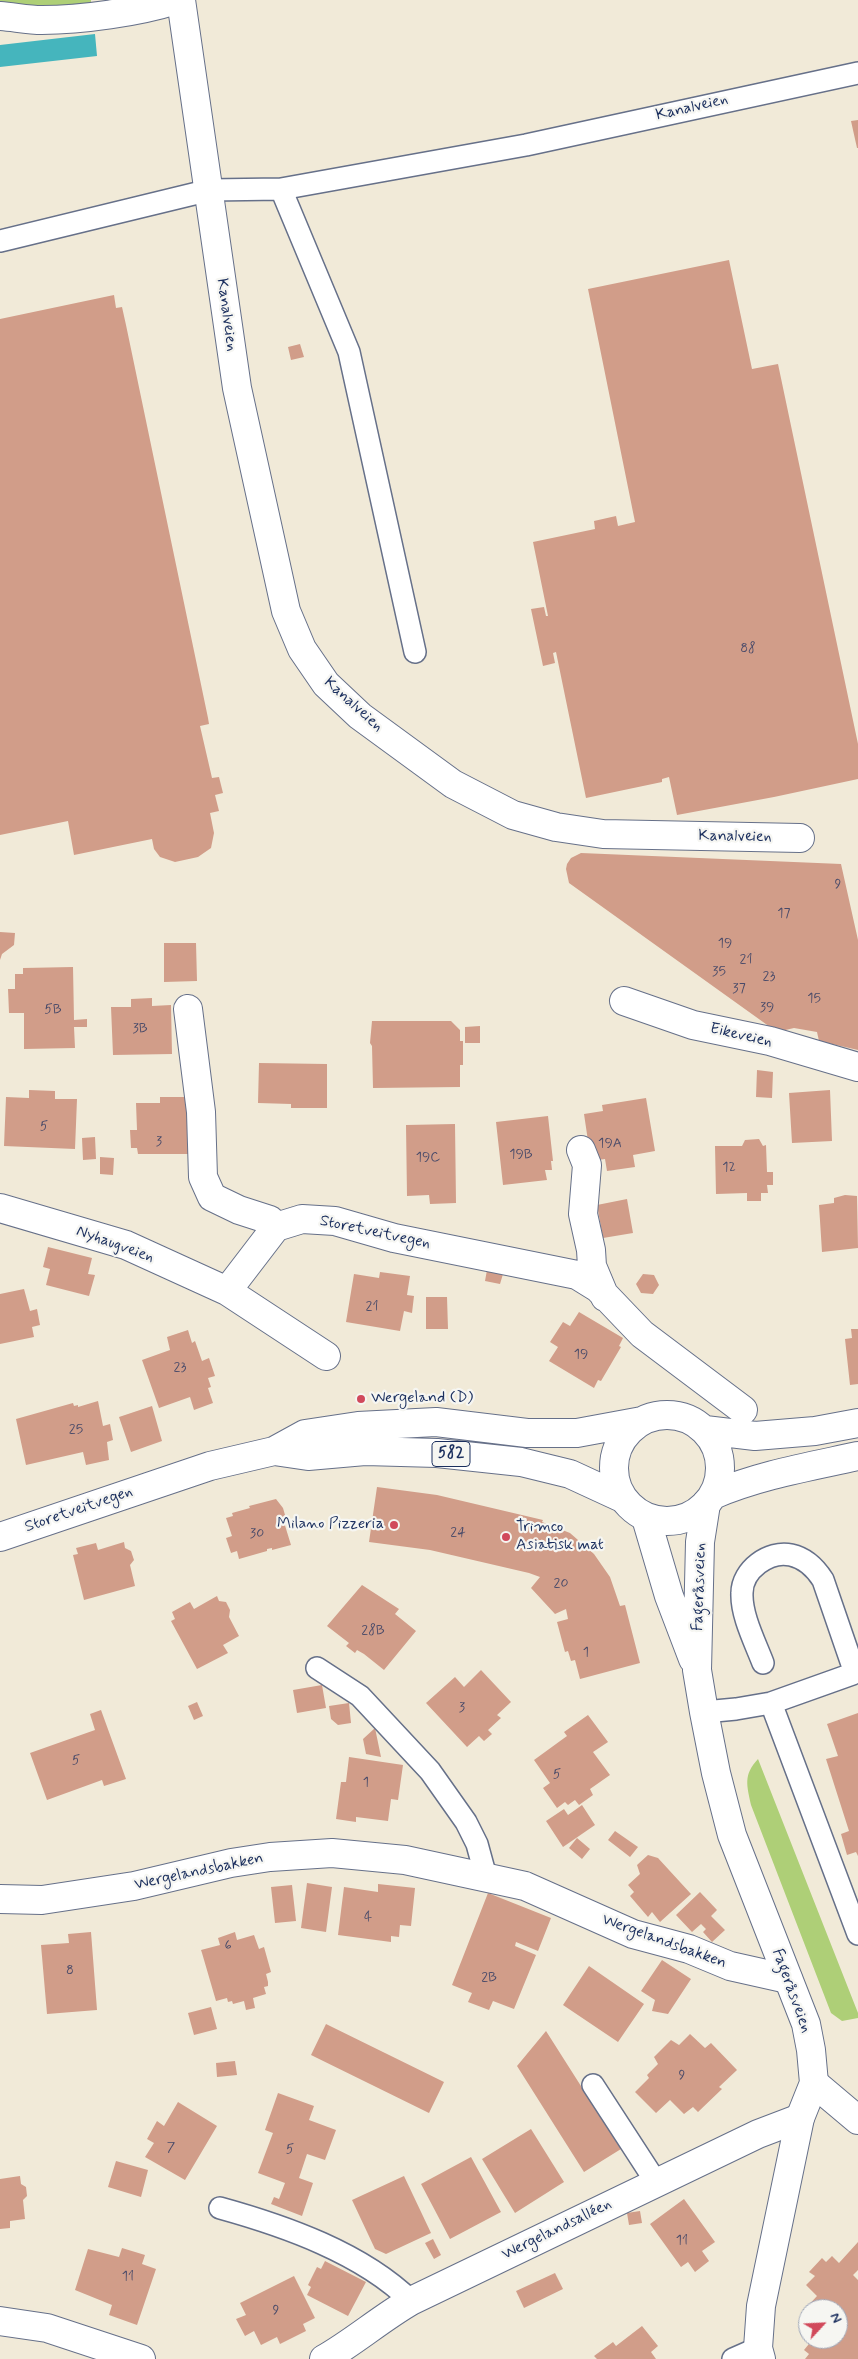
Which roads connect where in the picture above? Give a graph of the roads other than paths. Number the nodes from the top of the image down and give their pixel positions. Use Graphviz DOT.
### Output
graph roads {
  1 [pos="176,0"];
  2 [pos="181,0"];
  3 [pos="0,16"];
  4 [pos="858,73"];
  5 [pos="210,190"];
  6 [pos="280,190"];
  7 [pos="0,241"];
  8 [pos="414,652"];
  9 [pos="800,838"];
  10 [pos="624,1001"];
  11 [pos="188,1009"];
  12 [pos="858,1067"];
  13 [pos="581,1150"];
  14 [pos="0,1208"];
  15 [pos="276,1227"];
  16 [pos="227,1291"];
  17 [pos="606,1298"];
  18 [pos="326,1356"];
  19 [pos="743,1410"];
  20 [pos="642,1421"];
  21 [pos="858,1423"];
  22 [pos="704,1430"];
  23 [pos="274,1450"];
  24 [pos="858,1456"];
  25 [pos="622,1498"];
  26 [pos="710,1500"];
  27 [pos="646,1518"];
  28 [pos="0,1537"];
  29 [pos="763,1663"];
  30 [pos="317,1668"];
  31 [pos="697,1670"];
  32 [pos="857,1673"];
  33 [pos="771,1703"];
  34 [pos="704,1712"];
  35 [pos="486,1876"];
  36 [pos="0,1899"];
  37 [pos="858,1934"];
  38 [pos="788,1980"];
  39 [pos="814,2082"];
  40 [pos="593,2085"];
  41 [pos="800,2118"];
  42 [pos="858,2120"];
  43 [pos="656,2182"];
  44 [pos="220,2208"];
  45 [pos="411,2301"];
  46 [pos="0,2320"];
  47 [pos="760,2353"];
  48 [pos="339,2355"];
  49 [pos="141,2359"];
  50 [pos="733,2359"];
  1 -- 3 [label="street"];
  2 -- 5 [label="street, Kanalveien"];
  4 -- 6 [label="lane, Kanalveien"];
  5 -- 6 [label="lane"];
  5 -- 7 [label="lane"];
  5 -- 9 [label="street, Kanalveien"];
  6 -- 8 [label="lane"];
  10 -- 12 [label="street, Eikeveien"];
  11 -- 15 [label="street"];
  13 -- 17 [label="street, Storetveitvegen"];
  14 -- 16 [label="street, Nyhaugveien"];
  15 -- 16 [label="street"];
  15 -- 17 [label="street, Storetveitvegen"];
  16 -- 18 [label="street, Nyhaugveien"];
  17 -- 19 [label="street, Storetveitvegen"];
  20 -- 22 [label="street, 582"];
  20 -- 23 [label="street, Storetveitvegen / 582"];
  20 -- 25 [label="street, 582"];
  21 -- 22 [label="street, 582"];
  22 -- 26 [label="street, 582"];
  23 -- 25 [label="street, Storetveitvegen / 582"];
  23 -- 28 [label="street, Storetveitvegen / 582"];
  24 -- 26 [label="street, 582"];
  25 -- 27 [label="street, 582"];
  26 -- 27 [label="street, 582"];
  26 -- 31 [label="street, Fageråsveien"];
  27 -- 31 [label="street, Fageråsveien"];
  29 -- 32 [label="lane"];
  30 -- 35 [label="lane"];
  31 -- 34 [label="street, Fageråsveien"];
  32 -- 33 [label="lane"];
  33 -- 34 [label="lane"];
  33 -- 37 [label="lane"];
  34 -- 38 [label="street, Fageråsveien"];
  35 -- 36 [label="street, Wergelandsbakken"];
  35 -- 38 [label="street, Wergelandsbakken"];
  38 -- 39 [label="street, Fageråsveien"];
  39 -- 41 [label="street, Fageråsveien"];
  39 -- 42 [label="street"];
  40 -- 43 [label="lane"];
  41 -- 43 [label="street, Wergelandsalléen"];
  41 -- 47 [label="street, Fageråsveien"];
  43 -- 45 [label="street, Wergelandsalléen"];
  44 -- 45 [label="lane"];
  45 -- 48 [label="street, Wergelandsalléen"];
  46 -- 49 [label="street"];
  47 -- 50 [label="lane, Fageråsveien"];
}
